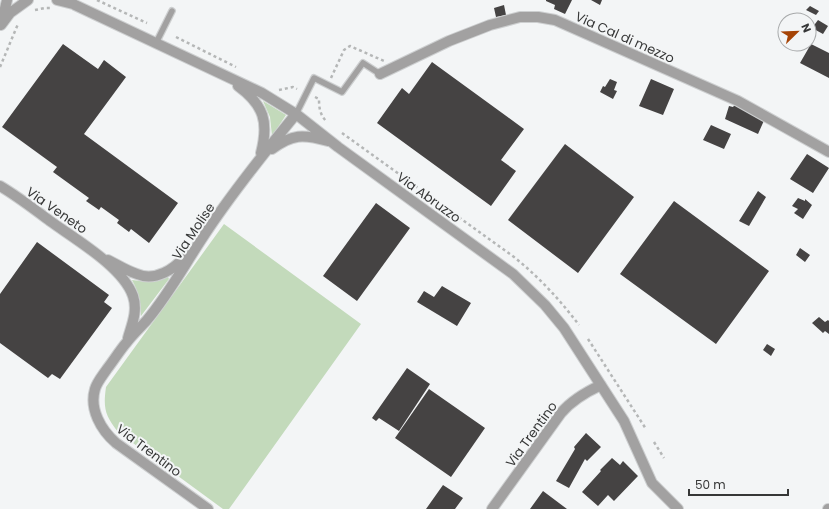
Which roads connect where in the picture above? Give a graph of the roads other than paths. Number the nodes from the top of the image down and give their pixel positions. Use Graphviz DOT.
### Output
graph roads {
  1 [pos="7,0"];
  2 [pos="28,0"];
  3 [pos="57,0"];
  4 [pos="71,2"];
  5 [pos="172,11"];
  6 [pos="0,26"];
  7 [pos="156,43"];
  8 [pos="221,74"];
  9 [pos="380,74"];
  10 [pos="296,114"];
  11 [pos="333,143"];
  12 [pos="829,152"];
  13 [pos="260,157"];
  14 [pos="0,186"];
  15 [pos="203,236"];
  16 [pos="100,256"];
  17 [pos="147,320"];
  18 [pos="126,342"];
  19 [pos="601,385"];
  20 [pos="208,509"];
  21 [pos="492,509"];
  22 [pos="678,509"];
  1 -- 6 [label="street"];
  2 -- 6 [label="street"];
  3 -- 4 [label="street, Via Abruzzo"];
  4 -- 7 [label="street, Via Abruzzo"];
  5 -- 7 [label="lane"];
  7 -- 8 [label="street, Via Abruzzo"];
  8 -- 10 [label="street, Via Abruzzo"];
  8 -- 13 [label="street, Via Molise"];
  9 -- 10 [label="lane"];
  9 -- 12 [label="street, Via Cal di mezzo"];
  10 -- 11 [label="street, Via Abruzzo"];
  10 -- 13 [label="street, Via Molise"];
  11 -- 13 [label="street, Via Molise"];
  11 -- 19 [label="street, Via Abruzzo"];
  13 -- 15 [label="street, Via Molise"];
  14 -- 16 [label="street, Via Veneto"];
  15 -- 16 [label="street, Via Veneto"];
  15 -- 17 [label="street, Via Molise"];
  16 -- 18 [label="street, Via Veneto"];
  17 -- 18 [label="street, Via Trentino"];
  18 -- 20 [label="street, Via Trentino"];
  19 -- 21 [label="street, Via Trentino"];
  19 -- 22 [label="street, Via Abruzzo"];
}
